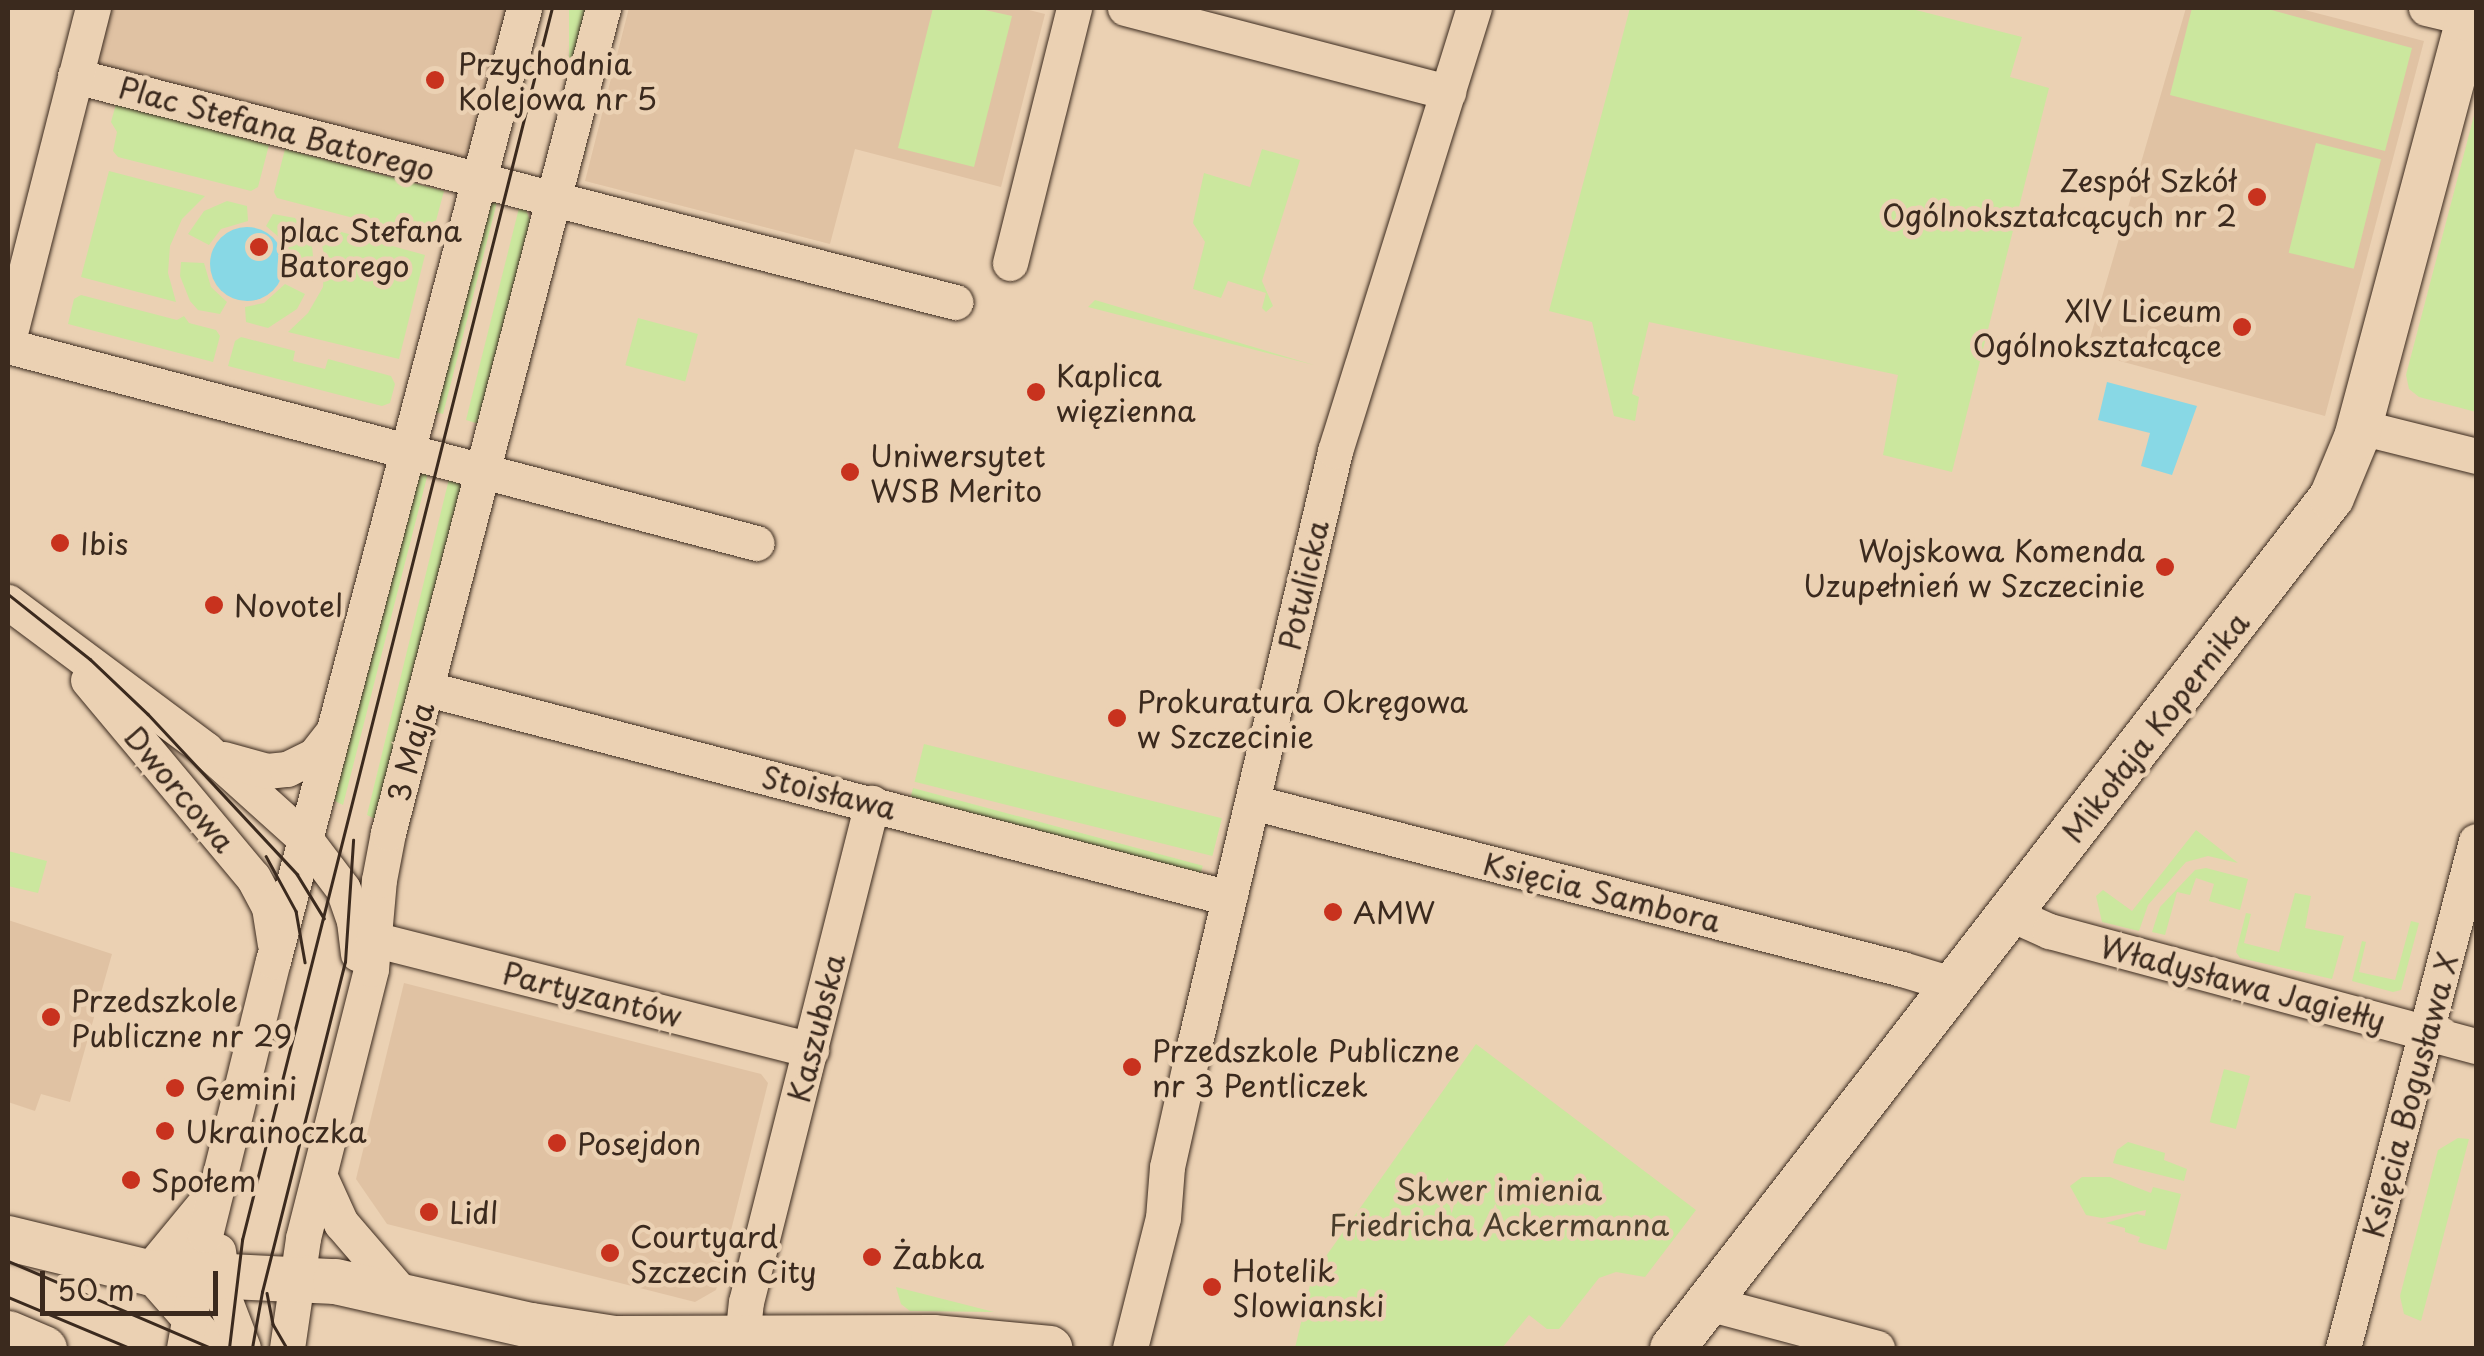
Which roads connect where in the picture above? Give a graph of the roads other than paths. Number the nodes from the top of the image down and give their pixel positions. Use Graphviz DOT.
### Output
graph roads {
  1 [pos="93,8"];
  2 [pos="524,8"];
  3 [pos="603,8"];
  4 [pos="1074,8"];
  5 [pos="1125,8"];
  6 [pos="1474,8"];
  7 [pos="2462,14"];
  8 [pos="75,76"];
  9 [pos="1448,92"];
  10 [pos="479,181"];
  11 [pos="554,198"];
  12 [pos="1010,263"];
  13 [pos="956,302"];
  14 [pos="8,343"];
  15 [pos="2360,426"];
  16 [pos="406,454"];
  17 [pos="2476,456"];
  18 [pos="483,472"];
  19 [pos="756,542"];
  20 [pos="8,602"];
  21 [pos="49,634"];
  22 [pos="428,689"];
  23 [pos="336,723"];
  24 [pos="205,749"];
  25 [pos="1252,802"];
  26 [pos="872,803"];
  27 [pos="306,840"];
  28 [pos="2476,841"];
  29 [pos="1230,898"];
  30 [pos="2011,914"];
  31 [pos="373,940"];
  32 [pos="273,961"];
  33 [pos="1950,990"];
  34 [pos="2425,1033"];
  35 [pos="354,1035"];
  36 [pos="2476,1046"];
  37 [pos="811,1050"];
  38 [pos="221,1170"];
  39 [pos="320,1177"];
  40 [pos="8,1238"];
  41 [pos="148,1272"];
  42 [pos="296,1278"];
  43 [pos="402,1294"];
  44 [pos="1708,1303"];
  45 [pos="202,1322"];
  46 [pos="742,1340"];
  47 [pos="243,1348"];
  48 [pos="288,1348"];
  49 [pos="1049,1348"];
  50 [pos="1130,1348"];
  51 [pos="1672,1348"];
  52 [pos="1878,1348"];
  53 [pos="2343,1348"];
  1 -- 8 [label="street"];
  2 -- 10 [label="street"];
  3 -- 11 [label="street, 3 Maja"];
  4 -- 12 [label="street"];
  5 -- 9 [label="street"];
  6 -- 9 [label="street, Potulicka"];
  7 -- 15 [label="main road, Mikołaja Kopernika"];
  8 -- 10 [label="street, Plac Stefana Batorego"];
  8 -- 14 [label="street"];
  9 -- 25 [label="street, Potulicka"];
  10 -- 11 [label="street"];
  10 -- 16 [label="street"];
  11 -- 13 [label="street"];
  11 -- 18 [label="street, 3 Maja"];
  14 -- 16 [label="street"];
  15 -- 17 [label="street"];
  15 -- 30 [label="main road, Mikołaja Kopernika"];
  16 -- 18 [label="street"];
  16 -- 23 [label="street"];
  18 -- 19 [label="street"];
  18 -- 22 [label="street, 3 Maja"];
  20 -- 21 [label="street, Dworcowa"];
  21 -- 24 [label="street, Dworcowa"];
  21 -- 32 [label="street, Dworcowa"];
  22 -- 26 [label="street, Stoisława"];
  22 -- 31 [label="street, 3 Maja"];
  23 -- 24 [label="street"];
  23 -- 27 [label="street"];
  24 -- 27 [label="street, Dworcowa"];
  25 -- 29 [label="street, Potulicka"];
  25 -- 33 [label="street, Księcia Sambora"];
  26 -- 29 [label="street, Stoisława"];
  26 -- 37 [label="street, Kaszubska"];
  27 -- 32 [label="street"];
  27 -- 35 [label="street, Dworcowa"];
  28 -- 34 [label="street, Księcia Bogusława X"];
  29 -- 50 [label="street, Potulicka"];
  30 -- 33 [label="main road, Mikołaja Kopernika"];
  30 -- 34 [label="street, Władysława Jagiełły"];
  31 -- 35 [label="street, 3 Maja"];
  31 -- 37 [label="street, Partyzantów"];
  32 -- 38 [label="street"];
  33 -- 44 [label="main road, Mikołaja Kopernika"];
  34 -- 36 [label="street, Władysława Jagiełły"];
  34 -- 53 [label="street, Księcia Bogusława X"];
  35 -- 39 [label="street"];
  37 -- 46 [label="street, Kaszubska"];
  38 -- 41 [label="street"];
  38 -- 45 [label="street"];
  39 -- 42 [label="street"];
  39 -- 43 [label="street"];
  40 -- 41 [label="main road"];
  41 -- 45 [label="main road"];
  42 -- 43 [label="main road"];
  42 -- 45 [label="main road"];
  42 -- 48 [label="street"];
  43 -- 46 [label="main road"];
  44 -- 51 [label="main road, Mikołaja Kopernika"];
  44 -- 52 [label="street"];
  45 -- 47 [label="street"];
  46 -- 49 [label="main road"];
}
